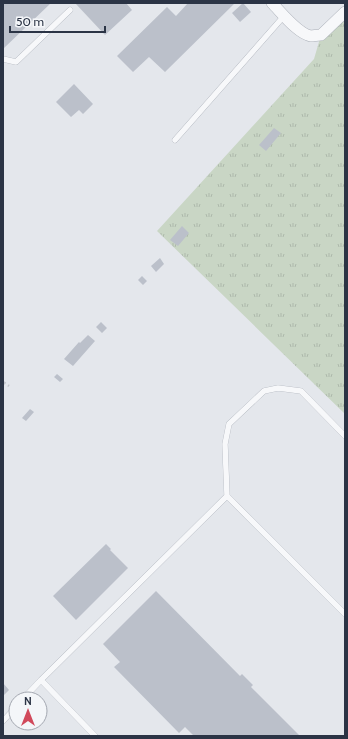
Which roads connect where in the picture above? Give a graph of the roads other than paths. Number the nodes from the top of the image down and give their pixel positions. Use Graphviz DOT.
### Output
graph roads {
  1 [pos="272,3"];
  2 [pos="70,10"];
  3 [pos="345,12"];
  4 [pos="284,16"];
  5 [pos="3,59"];
  6 [pos="175,140"];
  7 [pos="345,436"];
  8 [pos="227,496"];
  9 [pos="345,614"];
  10 [pos="41,680"];
  11 [pos="31,691"];
  12 [pos="95,736"];
  1 -- 4 [label="street"];
  2 -- 5 [label="lane"];
  3 -- 4 [label="street"];
  4 -- 6 [label="lane"];
  7 -- 8 [label="lane"];
  8 -- 9 [label="lane"];
  8 -- 10 [label="lane"];
  10 -- 11 [label="lane"];
  10 -- 12 [label="lane"];
}
